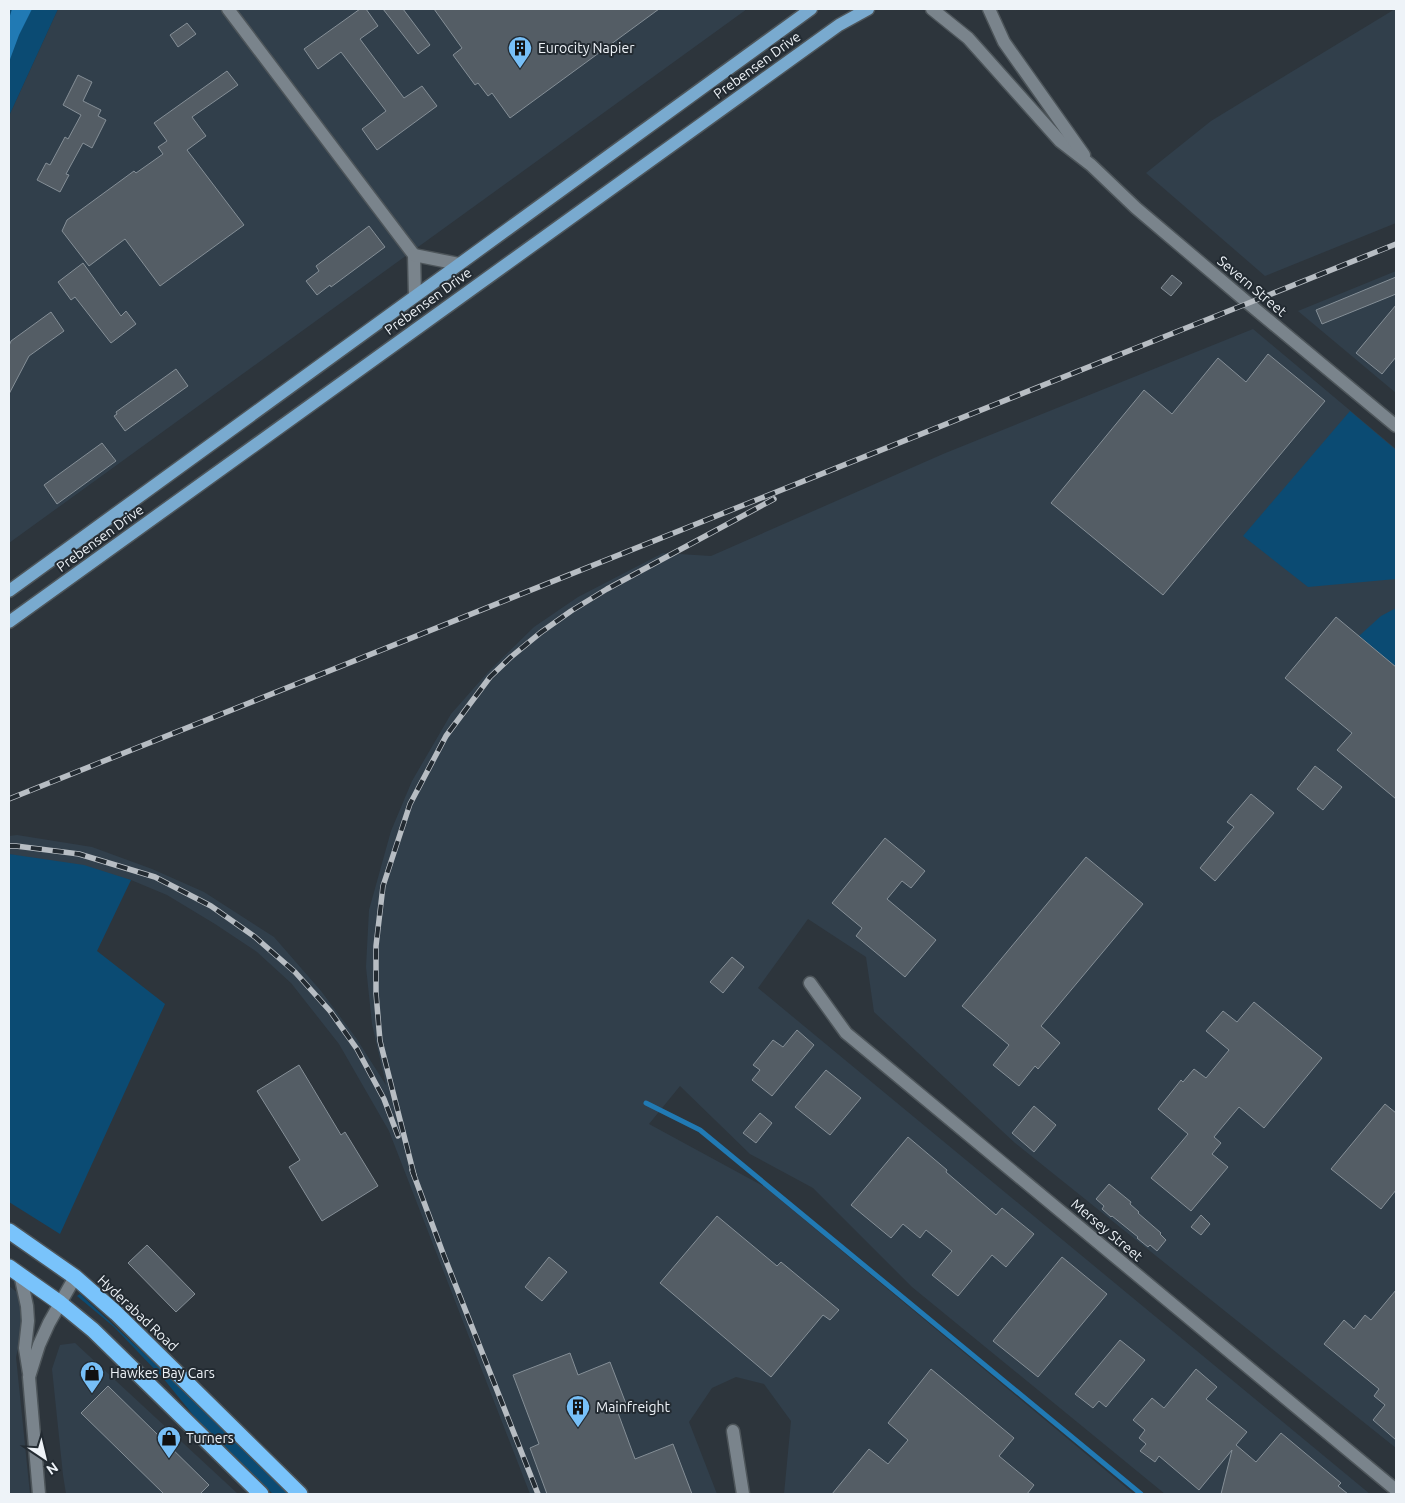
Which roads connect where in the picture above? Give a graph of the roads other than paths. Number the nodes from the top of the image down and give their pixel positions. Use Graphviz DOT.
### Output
graph roads {
  1 [pos="228,9"];
  2 [pos="811,9"];
  3 [pos="868,9"];
  4 [pos="932,9"];
  5 [pos="989,9"];
  6 [pos="1091,165"];
  7 [pos="414,255"];
  8 [pos="459,264"];
  9 [pos="415,296"];
  10 [pos="1396,426"];
  11 [pos="9,591"];
  12 [pos="9,622"];
  13 [pos="810,983"];
  14 [pos="9,1231"];
  15 [pos="14,1271"];
  16 [pos="75,1277"];
  17 [pos="60,1303"];
  18 [pos="29,1378"];
  19 [pos="733,1431"];
  20 [pos="1396,1490"];
  21 [pos="38,1494"];
  22 [pos="261,1494"];
  23 [pos="300,1494"];
  24 [pos="743,1494"];
  1 -- 7 [label="street"];
  2 -- 8 [label="main road, Prebensen Drive"];
  3 -- 12 [label="main road, Prebensen Drive"];
  4 -- 6 [label="street, Severn Street"];
  5 -- 6 [label="street, Severn Street"];
  6 -- 10 [label="street, Severn Street"];
  7 -- 8 [label="street"];
  7 -- 9 [label="street"];
  8 -- 9 [label="main road, Prebensen Drive"];
  9 -- 11 [label="main road, Prebensen Drive"];
  13 -- 20 [label="street, Mersey Street"];
  14 -- 16 [label="highway, Hyderabad Road"];
  15 -- 17 [label="highway"];
  15 -- 18 [label="street"];
  16 -- 17 [label="street"];
  16 -- 23 [label="highway, Hyderabad Road"];
  17 -- 18 [label="street"];
  17 -- 22 [label="highway"];
  18 -- 21 [label="street"];
  19 -- 24 [label="street"];
}
